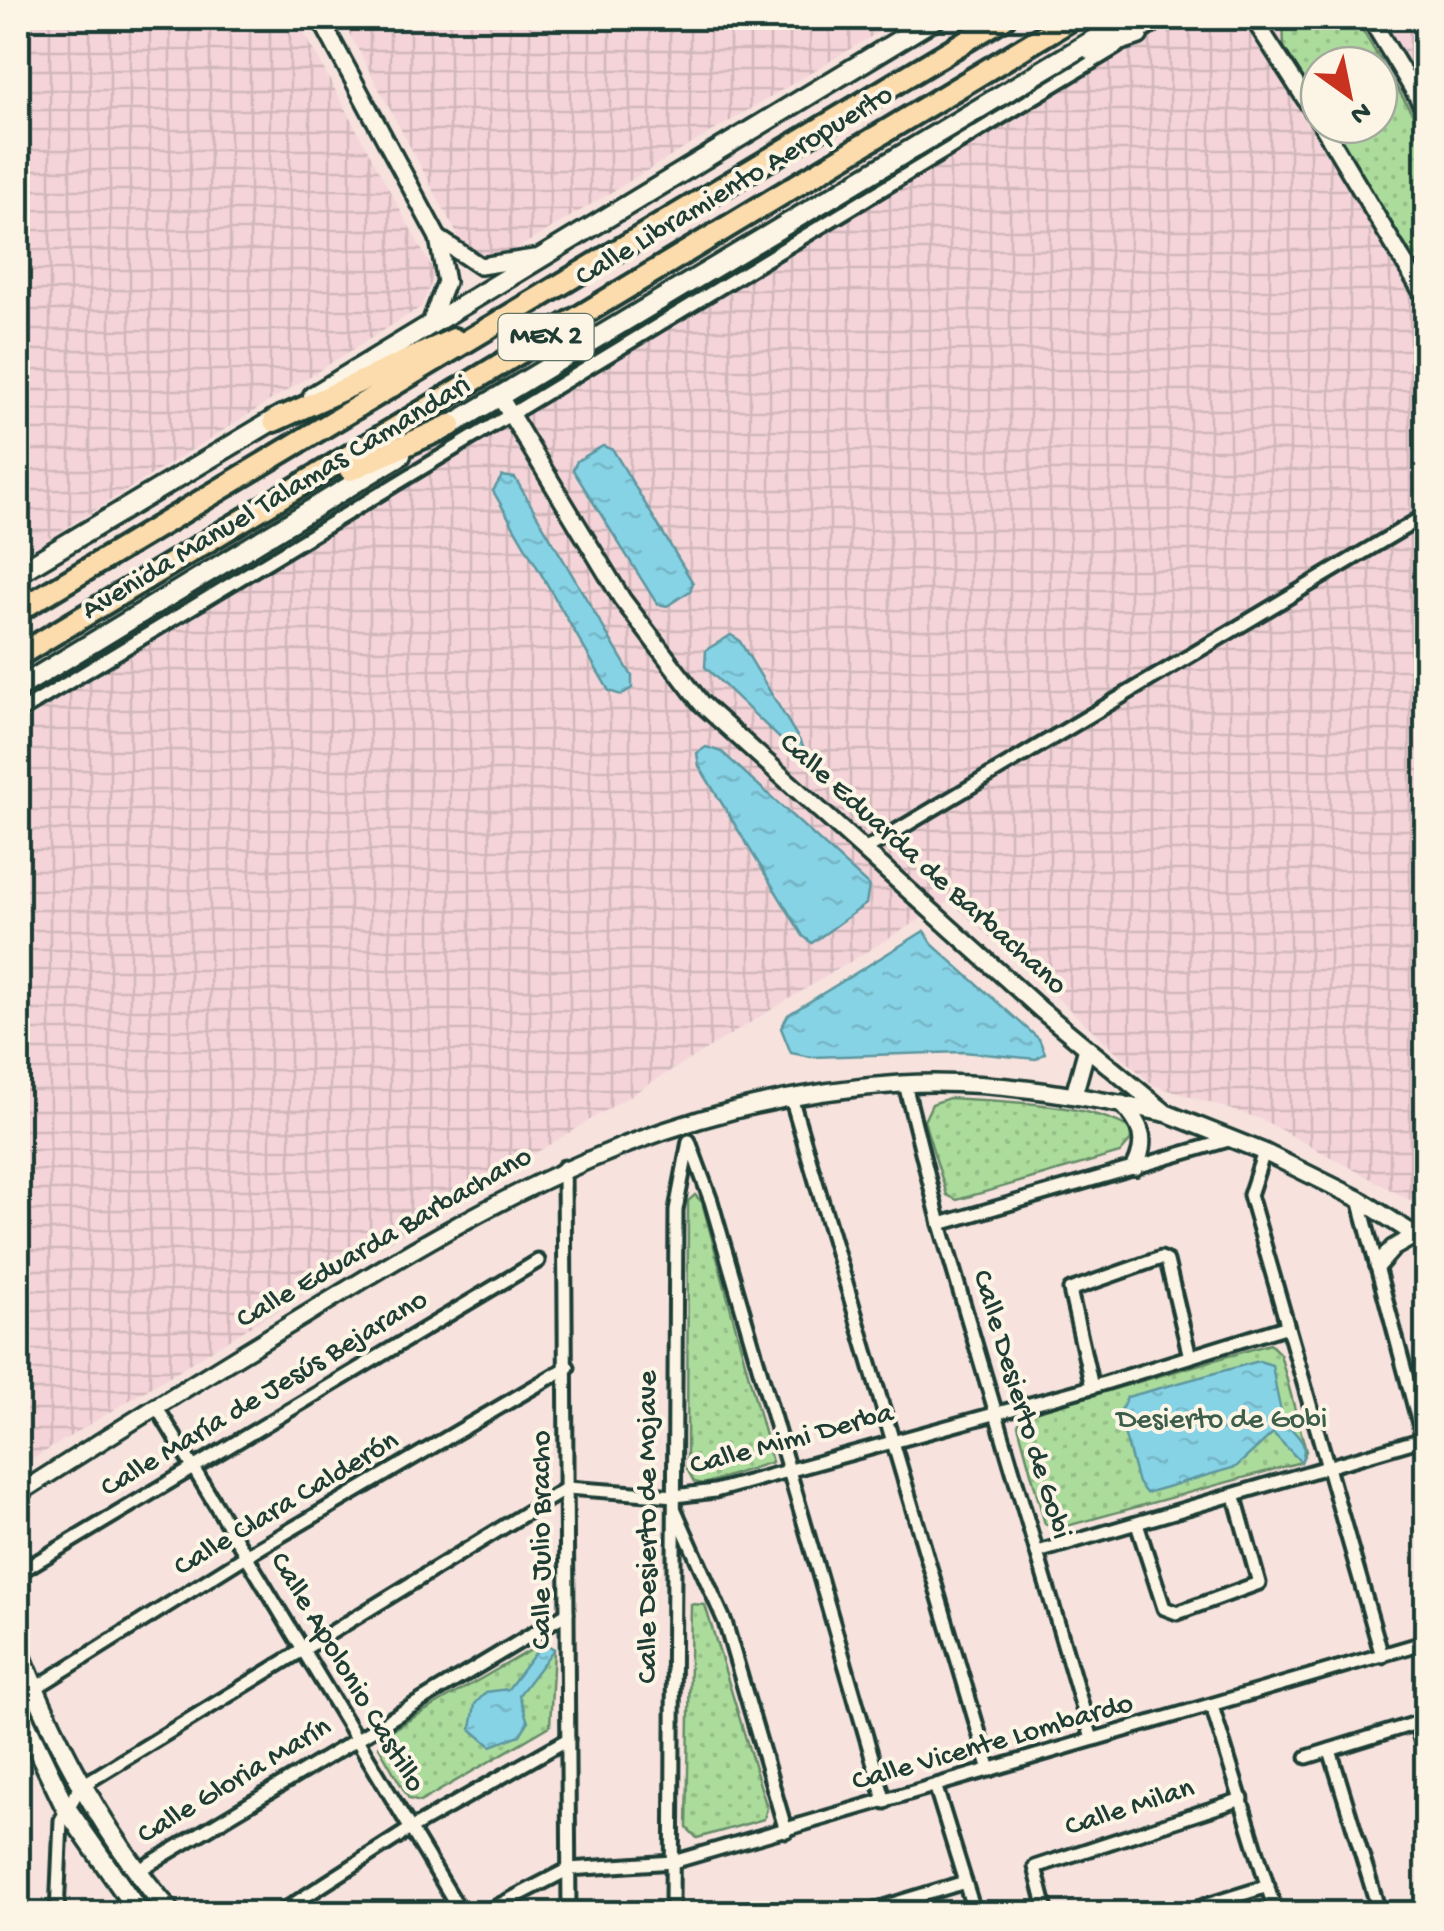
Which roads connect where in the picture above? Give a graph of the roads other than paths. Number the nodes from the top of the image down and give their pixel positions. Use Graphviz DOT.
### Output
graph roads {
  1 [pos="320,18"];
  2 [pos="936,18"];
  3 [pos="1004,18"];
  4 [pos="1073,18"];
  5 [pos="1166,18"];
  6 [pos="1253,18"];
  7 [pos="1271,18"];
  8 [pos="1370,18"];
  9 [pos="1134,26"];
  10 [pos="1264,36"];
  11 [pos="1299,90"];
  12 [pos="1426,111"];
  13 [pos="1334,145"];
  14 [pos="438,238"];
  15 [pos="538,256"];
  16 [pos="556,292"];
  17 [pos="1426,299"];
  18 [pos="430,321"];
  19 [pos="500,397"];
  20 [pos="511,417"];
  21 [pos="274,421"];
  22 [pos="452,425"];
  23 [pos="1426,515"];
  24 [pos="231,528"];
  25 [pos="18,573"];
  26 [pos="18,612"];
  27 [pos="18,656"];
  28 [pos="18,688"];
  29 [pos="18,713"];
  30 [pos="866,849"];
  31 [pos="1087,1048"];
  32 [pos="904,1084"];
  33 [pos="1074,1095"];
  34 [pos="791,1097"];
  35 [pos="1122,1104"];
  36 [pos="1166,1113"];
  37 [pos="682,1124"];
  38 [pos="1232,1138"];
  39 [pos="689,1141"];
  40 [pos="1264,1152"];
  41 [pos="1134,1166"];
  42 [pos="564,1167"];
  43 [pos="1359,1199"];
  44 [pos="940,1224"];
  45 [pos="1421,1239"];
  46 [pos="538,1261"];
  47 [pos="1378,1265"];
  48 [pos="1285,1327"];
  49 [pos="1190,1357"];
  50 [pos="568,1367"];
  51 [pos="1092,1387"];
  52 [pos="156,1406"];
  53 [pos="996,1410"];
  54 [pos="891,1441"];
  55 [pos="1425,1442"];
  56 [pos="192,1466"];
  57 [pos="1327,1468"];
  58 [pos="790,1472"];
  59 [pos="567,1488"];
  60 [pos="18,1494"];
  61 [pos="1234,1497"];
  62 [pos="674,1503"];
  63 [pos="1137,1524"];
  64 [pos="1038,1552"];
  65 [pos="246,1556"];
  66 [pos="18,1573"];
  67 [pos="568,1613"];
  68 [pos="1426,1642"];
  69 [pos="302,1647"];
  70 [pos="18,1649"];
  71 [pos="1382,1656"];
  72 [pos="34,1689"];
  73 [pos="1212,1706"];
  74 [pos="18,1708"];
  75 [pos="1421,1721"];
  76 [pos="358,1738"];
  77 [pos="568,1739"];
  78 [pos="1092,1740"];
  79 [pos="1330,1750"];
  80 [pos="1426,1756"];
  81 [pos="1307,1757"];
  82 [pos="990,1770"];
  83 [pos="81,1786"];
  84 [pos="936,1788"];
  85 [pos="1242,1799"];
  86 [pos="885,1802"];
  87 [pos="66,1808"];
  88 [pos="410,1829"];
  89 [pos="786,1831"];
  90 [pos="673,1862"];
  91 [pos="569,1869"];
  92 [pos="136,1872"];
  93 [pos="965,1882"];
  94 [pos="1268,1886"];
  95 [pos="57,1914"];
  96 [pos="140,1914"];
  97 [pos="172,1914"];
  98 [pos="278,1914"];
  99 [pos="462,1914"];
  100 [pos="482,1914"];
  101 [pos="569,1914"];
  102 [pos="672,1914"];
  103 [pos="860,1914"];
  104 [pos="975,1914"];
  105 [pos="1047,1914"];
  106 [pos="1178,1914"];
  107 [pos="1276,1914"];
  108 [pos="1380,1914"];
  1 -- 14 [label="street"];
  2 -- 15 [label="main road"];
  3 -- 16 [label="highway, Calle Libramiento Aeropuerto / MEX 2"];
  4 -- 24 [label="highway, Calle Libramiento Aeropuerto / MEX 2"];
  5 -- 9 [label="street"];
  6 -- 10 [label="street"];
  7 -- 10 [label="street"];
  8 -- 12 [label="street"];
  9 -- 19 [label="main road, Avenida Manuel Talamas Camandari"];
  9 -- 20 [label="street"];
  10 -- 11 [label="street"];
  13 -- 17 [label="street"];
  14 -- 15 [label="street"];
  14 -- 18 [label="street"];
  15 -- 18 [label="main road"];
  16 -- 21 [label="highway"];
  16 -- 26 [label="highway, Calle Libramiento Aeropuerto / MEX 2"];
  18 -- 21 [label="main road"];
  19 -- 20 [label="street, Calle Eduarda de Barbachano"];
  19 -- 22 [label="main road, Avenida Manuel Talamas Camandari"];
  20 -- 29 [label="street"];
  20 -- 30 [label="street, Calle Eduarda de Barbachano"];
  21 -- 25 [label="main road"];
  22 -- 24 [label="highway"];
  22 -- 28 [label="main road, Avenida Manuel Talamas Camandari"];
  23 -- 30 [label="street"];
  24 -- 27 [label="highway, Calle Libramiento Aeropuerto / MEX 2"];
  30 -- 31 [label="street, Calle Eduarda de Barbachano"];
  31 -- 33 [label="street"];
  31 -- 36 [label="street, Calle Eduarda de Barbachano"];
  32 -- 33 [label="street, Calle Eduarda Barbachano"];
  32 -- 34 [label="street, Calle Eduarda Barbachano"];
  32 -- 44 [label="street, Calle Desierto de Gobi"];
  33 -- 35 [label="street, Calle Eduarda Barbachano"];
  34 -- 37 [label="street, Calle Eduarda Barbachano"];
  34 -- 54 [label="street"];
  35 -- 36 [label="street, Calle Eduarda Barbachano"];
  35 -- 41 [label="street"];
  36 -- 38 [label="street, Calle Eduarda de Barbachano"];
  37 -- 39 [label="street"];
  37 -- 42 [label="street, Calle Eduarda Barbachano"];
  38 -- 40 [label="street, Calle Eduarda de Barbachano"];
  38 -- 41 [label="street"];
  39 -- 58 [label="street"];
  39 -- 62 [label="street, Calle Desierto de Mojave"];
  40 -- 43 [label="street, Calle Eduarda de Barbachano"];
  40 -- 48 [label="street"];
  41 -- 44 [label="street"];
  42 -- 50 [label="street, Calle Julio Bracho"];
  42 -- 52 [label="street, Calle Eduarda Barbachano"];
  43 -- 45 [label="street, Calle Eduarda de Barbachano"];
  43 -- 47 [label="street"];
  44 -- 53 [label="street, Calle Desierto de Gobi"];
  45 -- 47 [label="street"];
  46 -- 56 [label="street, Calle María de Jesús Bejarano"];
  47 -- 55 [label="street"];
  48 -- 49 [label="street, Calle Mimi Derba"];
  48 -- 57 [label="street"];
  49 -- 51 [label="street, Calle Mimi Derba"];
  49 -- 51 [label="street"];
  50 -- 59 [label="street, Calle Julio Bracho"];
  50 -- 65 [label="street, Calle Clara Calderón"];
  51 -- 53 [label="street, Calle Mimi Derba"];
  52 -- 56 [label="street, Calle Apolonio Castillo"];
  52 -- 60 [label="street, Calle Eduarda Barbachano"];
  53 -- 54 [label="street, Calle Mimi Derba"];
  53 -- 64 [label="street, Calle Desierto de Gobi"];
  54 -- 58 [label="street, Calle Mimi Derba"];
  54 -- 82 [label="street"];
  55 -- 57 [label="street"];
  56 -- 65 [label="street, Calle Apolonio Castillo"];
  56 -- 66 [label="street, Calle María de Jesús Bejarano"];
  57 -- 61 [label="street"];
  57 -- 71 [label="street"];
  58 -- 62 [label="street, Calle Mimi Derba"];
  58 -- 86 [label="street"];
  59 -- 62 [label="street, Calle Mimi Derba"];
  59 -- 67 [label="street, Calle Julio Bracho"];
  59 -- 69 [label="street"];
  61 -- 63 [label="street"];
  61 -- 63 [label="street"];
  62 -- 89 [label="street"];
  62 -- 90 [label="street, Calle Desierto de Mojave"];
  63 -- 64 [label="street"];
  64 -- 78 [label="street, Calle Desierto de Gobi"];
  65 -- 69 [label="street, Calle Apolonio Castillo"];
  65 -- 72 [label="street, Calle Clara Calderón"];
  67 -- 76 [label="street, Calle Gloria Marín"];
  67 -- 77 [label="street, Calle Julio Bracho"];
  68 -- 71 [label="street, Calle Vicente Lombardo"];
  69 -- 76 [label="street, Calle Apolonio Castillo"];
  69 -- 83 [label="street"];
  70 -- 72 [label="main road"];
  71 -- 73 [label="street, Calle Vicente Lombardo"];
  72 -- 83 [label="main road"];
  73 -- 78 [label="street, Calle Vicente Lombardo"];
  73 -- 85 [label="street"];
  74 -- 87 [label="main road"];
  75 -- 79 [label="street"];
  75 -- 80 [label="street"];
  76 -- 88 [label="street, Calle Apolonio Castillo"];
  76 -- 92 [label="street, Calle Gloria Marín"];
  77 -- 88 [label="street"];
  77 -- 91 [label="street, Calle Julio Bracho"];
  78 -- 82 [label="street, Calle Vicente Lombardo"];
  79 -- 81 [label="street"];
  79 -- 108 [label="street"];
  82 -- 84 [label="street, Calle Vicente Lombardo"];
  83 -- 87 [label="street"];
  83 -- 92 [label="main road"];
  84 -- 86 [label="street, Calle Vicente Lombardo"];
  84 -- 93 [label="street"];
  85 -- 94 [label="street"];
  85 -- 105 [label="street, Calle Milan"];
  86 -- 89 [label="street, Calle Vicente Lombardo"];
  87 -- 95 [label="street"];
  87 -- 96 [label="main road"];
  88 -- 98 [label="street"];
  88 -- 99 [label="street, Calle Apolonio Castillo"];
  89 -- 90 [label="street, Calle Vicente Lombardo"];
  90 -- 91 [label="street, Calle Vicente Lombardo"];
  90 -- 102 [label="street, Calle Desierto de Mojave"];
  91 -- 100 [label="street"];
  91 -- 101 [label="street, Calle Julio Bracho"];
  92 -- 97 [label="main road"];
  93 -- 103 [label="street"];
  93 -- 104 [label="street"];
  94 -- 106 [label="street"];
  94 -- 107 [label="street"];
}
